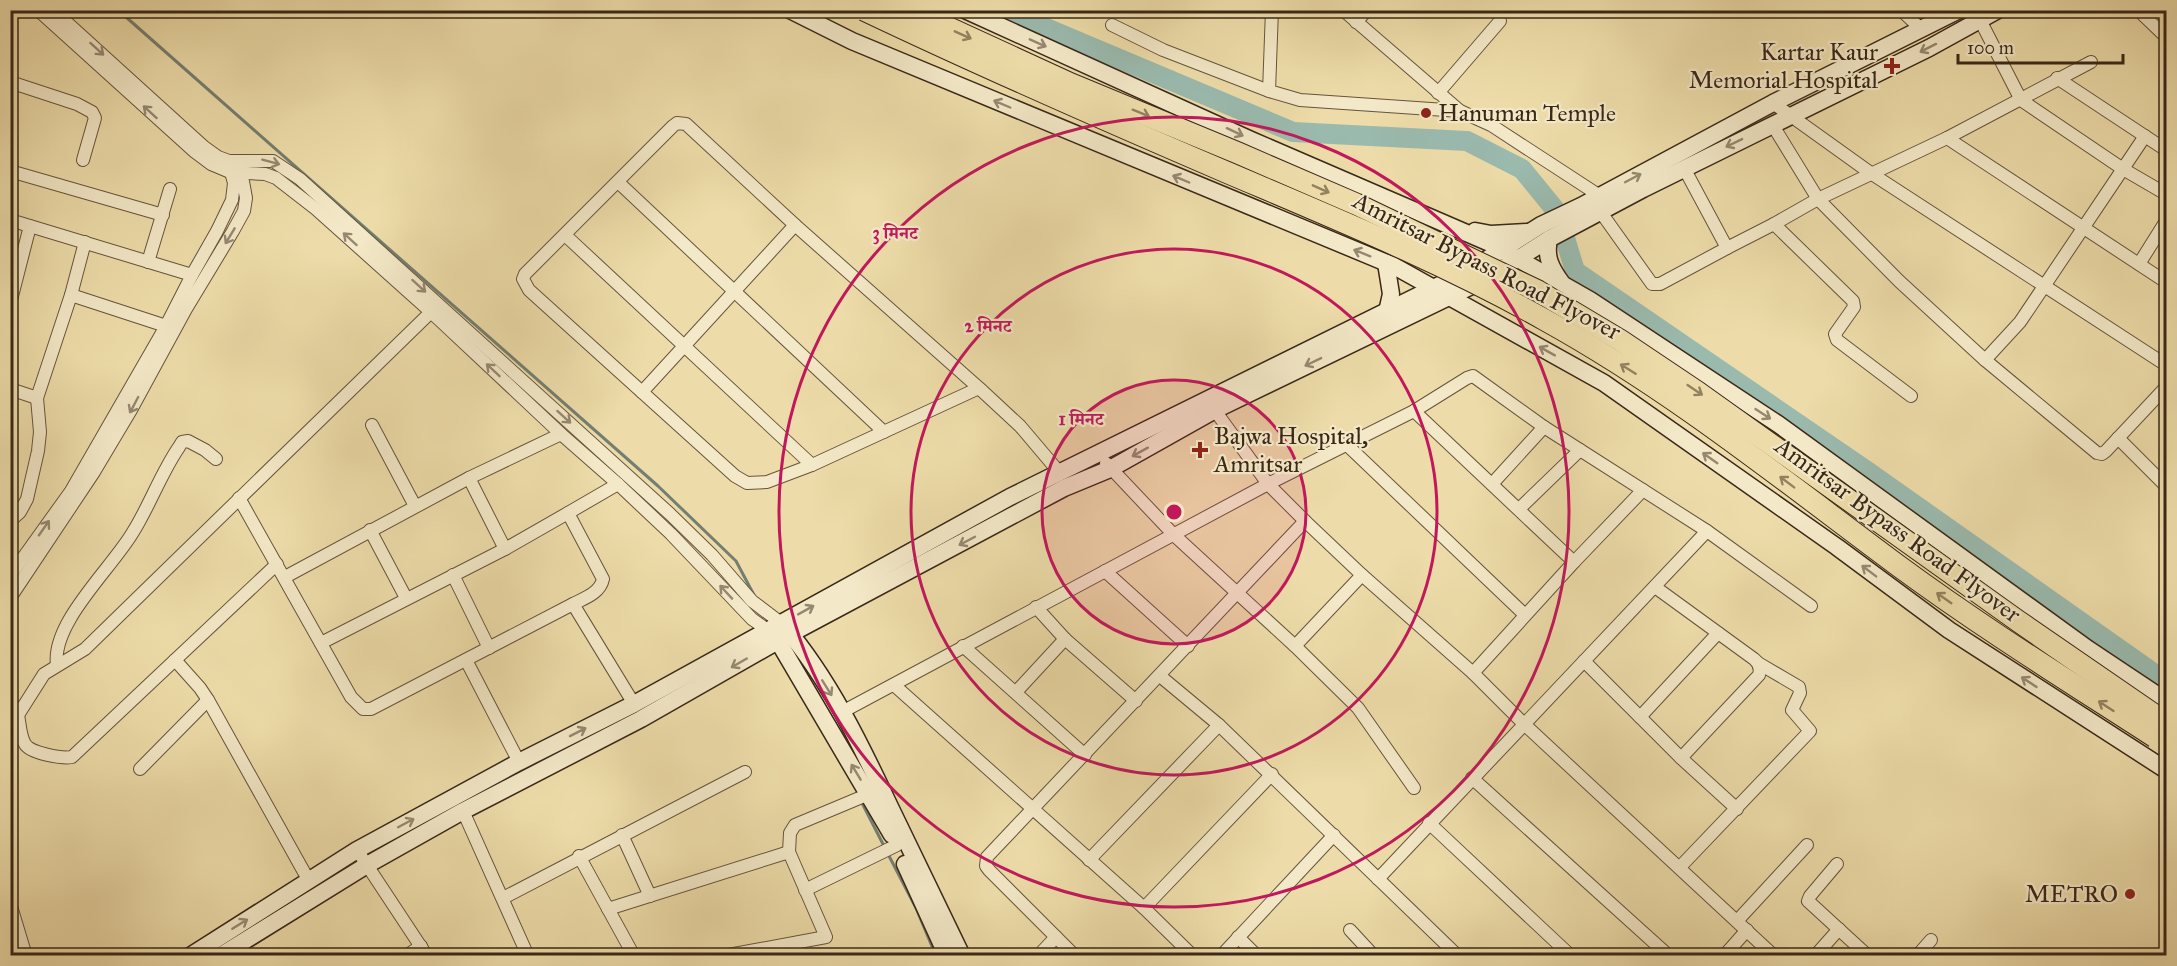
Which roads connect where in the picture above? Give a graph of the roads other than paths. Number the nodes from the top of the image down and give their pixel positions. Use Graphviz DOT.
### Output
graph roads {
  1 [pos="38,10"];
  2 [pos="53,10"];
  3 [pos="790,10"];
  4 [pos="864,10"];
  5 [pos="910,10"];
  6 [pos="965,10"];
  7 [pos="1272,10"];
  8 [pos="1343,10"];
  9 [pos="1367,10"];
  10 [pos="1901,10"];
  11 [pos="1959,10"];
  12 [pos="1998,10"];
  13 [pos="2138,10"];
  14 [pos="1980,20"];
  15 [pos="1500,21"];
  16 [pos="1356,22"];
  17 [pos="1112,25"];
  18 [pos="1921,29"];
  19 [pos="2166,37"];
  20 [pos="2091,62"];
  21 [pos="2057,78"];
  22 [pos="10,82"];
  23 [pos="1269,91"];
  24 [pos="1438,93"];
  25 [pos="2021,100"];
  26 [pos="1773,103"];
  27 [pos="1460,111"];
  28 [pos="1790,116"];
  29 [pos="1772,124"];
  30 [pos="2145,136"];
  31 [pos="1947,138"];
  32 [pos="2166,150"];
  33 [pos="83,160"];
  34 [pos="235,166"];
  35 [pos="1684,168"];
  36 [pos="2123,168"];
  37 [pos="10,171"];
  38 [pos="1872,174"];
  39 [pos="618,182"];
  40 [pos="170,189"];
  41 [pos="2166,194"];
  42 [pos="1818,199"];
  43 [pos="1593,208"];
  44 [pos="163,215"];
  45 [pos="10,220"];
  46 [pos="2166,221"];
  47 [pos="1774,224"];
  48 [pos="795,225"];
  49 [pos="30,226"];
  50 [pos="1457,228"];
  51 [pos="2083,228"];
  52 [pos="1544,233"];
  53 [pos="565,235"];
  54 [pos="85,242"];
  55 [pos="1726,248"];
  56 [pos="1503,249"];
  57 [pos="1519,258"];
  58 [pos="148,262"];
  59 [pos="1386,263"];
  60 [pos="2139,264"];
  61 [pos="15,271"];
  62 [pos="192,275"];
  63 [pos="1561,282"];
  64 [pos="2166,282"];
  65 [pos="2044,287"];
  66 [pos="1433,288"];
  67 [pos="734,291"];
  68 [pos="71,295"];
  69 [pos="1448,297"];
  70 [pos="10,304"];
  71 [pos="431,312"];
  72 [pos="1387,312"];
  73 [pos="166,326"];
  74 [pos="684,347"];
  75 [pos="1985,360"];
  76 [pos="2166,365"];
  77 [pos="2166,387"];
  78 [pos="979,388"];
  79 [pos="10,389"];
  80 [pos="642,392"];
  81 [pos="1911,396"];
  82 [pos="37,398"];
  83 [pos="1211,405"];
  84 [pos="1414,411"];
  85 [pos="372,425"];
  86 [pos="1544,427"];
  87 [pos="884,432"];
  88 [pos="561,434"];
  89 [pos="2118,438"];
  90 [pos="1346,444"];
  91 [pos="1580,450"];
  92 [pos="1099,452"];
  93 [pos="216,459"];
  94 [pos="812,465"];
  95 [pos="1110,469"];
  96 [pos="1059,472"];
  97 [pos="469,478"];
  98 [pos="618,484"];
  99 [pos="1268,484"];
  100 [pos="1492,484"];
  101 [pos="2166,486"];
  102 [pos="1643,490"];
  103 [pos="239,498"];
  104 [pos="415,506"];
  105 [pos="1519,509"];
  106 [pos="568,513"];
  107 [pos="10,521"];
  108 [pos="1305,521"];
  109 [pos="370,530"];
  110 [pos="1707,531"];
  111 [pos="1174,535"];
  112 [pos="505,549"];
  113 [pos="1574,562"];
  114 [pos="277,564"];
  115 [pos="1105,572"];
  116 [pos="453,575"];
  117 [pos="1362,575"];
  118 [pos="10,576"];
  119 [pos="285,577"];
  120 [pos="1655,588"];
  121 [pos="1237,593"];
  122 [pos="10,598"];
  123 [pos="406,598"];
  124 [pos="573,603"];
  125 [pos="1811,606"];
  126 [pos="1036,607"];
  127 [pos="1525,615"];
  128 [pos="779,632"];
  129 [pos="1718,633"];
  130 [pos="1065,639"];
  131 [pos="321,643"];
  132 [pos="963,646"];
  133 [pos="1188,646"];
  134 [pos="1295,646"];
  135 [pos="489,648"];
  136 [pos="175,660"];
  137 [pos="466,660"];
  138 [pos="1584,661"];
  139 [pos="1758,663"];
  140 [pos="57,665"];
  141 [pos="1473,673"];
  142 [pos="1160,676"];
  143 [pos="894,685"];
  144 [pos="1016,693"];
  145 [pos="208,700"];
  146 [pos="1136,701"];
  147 [pos="2166,701"];
  148 [pos="634,704"];
  149 [pos="842,712"];
  150 [pos="1640,717"];
  151 [pos="14,719"];
  152 [pos="1220,724"];
  153 [pos="1525,725"];
  154 [pos="2161,730"];
  155 [pos="1085,755"];
  156 [pos="1681,758"];
  157 [pos="519,762"];
  158 [pos="140,769"];
  159 [pos="2166,770"];
  160 [pos="745,772"];
  161 [pos="1272,774"];
  162 [pos="1472,778"];
  163 [pos="1414,788"];
  164 [pos="869,794"];
  165 [pos="1033,808"];
  166 [pos="1737,809"];
  167 [pos="463,811"];
  168 [pos="1429,823"];
  169 [pos="621,835"];
  170 [pos="1334,835"];
  171 [pos="897,845"];
  172 [pos="1807,845"];
  173 [pos="357,850"];
  174 [pos="789,852"];
  175 [pos="579,856"];
  176 [pos="1089,860"];
  177 [pos="1837,864"];
  178 [pos="367,865"];
  179 [pos="1680,867"];
  180 [pos="1378,879"];
  181 [pos="309,880"];
  182 [pos="805,890"];
  183 [pos="650,896"];
  184 [pos="503,898"];
  185 [pos="10,903"];
  186 [pos="1144,908"];
  187 [pos="608,909"];
  188 [pos="1737,921"];
  189 [pos="1839,929"];
  190 [pos="1350,930"];
  191 [pos="1747,930"];
  192 [pos="1056,937"];
  193 [pos="1238,937"];
  194 [pos="1931,940"];
  195 [pos="424,951"];
  196 [pos="1570,955"];
  197 [pos="26,956"];
  198 [pos="190,956"];
  199 [pos="220,956"];
  200 [pos="406,956"];
  201 [pos="528,956"];
  202 [pos="634,956"];
  203 [pos="723,956"];
  204 [pos="947,956"];
  205 [pos="962,956"];
  206 [pos="1038,956"];
  207 [pos="1075,956"];
  208 [pos="1193,956"];
  209 [pos="1221,956"];
  210 [pos="1257,956"];
  211 [pos="1374,956"];
  212 [pos="1458,956"];
  213 [pos="1669,956"];
  214 [pos="1724,956"];
  215 [pos="1774,956"];
  216 [pos="1815,956"];
  217 [pos="1868,956"];
  218 [pos="1917,956"];
  34 -- 1 [label="street, one-way"];
  2 -- 34 [label="street, one-way"];
  59 -- 3 [label="street, one-way"];
  154 -- 4 [label="highway, Amritsar Bypass Road Flyover, one-way, bridge"];
  5 -- 154 [label="highway, Amritsar Bypass Road Flyover, one-way, bridge"];
  6 -- 50 [label="street, one-way"];
  7 -- 23 [label="street"];
  8 -- 16 [label="street"];
  9 -- 16 [label="street"];
  10 -- 18 [label="street"];
  11 -- 18 [label="street"];
  12 -- 14 [label="street"];
  13 -- 19 [label="street"];
  14 -- 25 [label="street"];
  14 -- 28 [label="street, one-way"];
  15 -- 24 [label="street"];
  16 -- 24 [label="street"];
  17 -- 23 [label="street"];
  18 -- 26 [label="street"];
  20 -- 21 [label="street"];
  21 -- 25 [label="street"];
  21 -- 30 [label="street"];
  22 -- 33 [label="street"];
  23 -- 27 [label="street"];
  24 -- 27 [label="street"];
  25 -- 31 [label="street"];
  25 -- 36 [label="street"];
  26 -- 28 [label="street"];
  43 -- 26 [label="street, one-way"];
  27 -- 43 [label="street"];
  28 -- 29 [label="street"];
  28 -- 38 [label="street"];
  29 -- 35 [label="street, one-way"];
  29 -- 42 [label="street"];
  30 -- 32 [label="street"];
  30 -- 36 [label="street"];
  31 -- 38 [label="street"];
  31 -- 51 [label="street"];
  34 -- 62 [label="street"];
  71 -- 34 [label="street, one-way"];
  34 -- 122 [label="street, one-way"];
  34 -- 128 [label="street, one-way"];
  35 -- 43 [label="street"];
  35 -- 55 [label="street"];
  36 -- 41 [label="street"];
  36 -- 51 [label="street"];
  37 -- 44 [label="street"];
  38 -- 42 [label="street"];
  38 -- 65 [label="street"];
  39 -- 48 [label="street"];
  39 -- 53 [label="street"];
  39 -- 67 [label="street"];
  40 -- 44 [label="street"];
  42 -- 47 [label="street"];
  42 -- 75 [label="street"];
  43 -- 52 [label="street"];
  43 -- 55 [label="street"];
  44 -- 58 [label="street"];
  45 -- 49 [label="street"];
  46 -- 60 [label="street"];
  47 -- 55 [label="street"];
  47 -- 81 [label="street"];
  48 -- 67 [label="street"];
  48 -- 78 [label="street"];
  49 -- 54 [label="street"];
  49 -- 61 [label="street"];
  50 -- 52 [label="street"];
  50 -- 56 [label="street"];
  51 -- 60 [label="street"];
  51 -- 65 [label="street"];
  52 -- 56 [label="street"];
  52 -- 57 [label="street"];
  52 -- 63 [label="street"];
  53 -- 74 [label="street"];
  53 -- 80 [label="street"];
  54 -- 58 [label="street"];
  54 -- 68 [label="street"];
  56 -- 57 [label="street"];
  56 -- 66 [label="street"];
  57 -- 63 [label="street"];
  57 -- 69 [label="street"];
  58 -- 62 [label="street"];
  59 -- 66 [label="street"];
  59 -- 72 [label="street"];
  60 -- 64 [label="street"];
  61 -- 70 [label="street"];
  62 -- 73 [label="street"];
  63 -- 147 [label="street, one-way"];
  65 -- 75 [label="street"];
  65 -- 76 [label="street"];
  66 -- 69 [label="street"];
  66 -- 72 [label="street"];
  67 -- 74 [label="street"];
  67 -- 87 [label="street"];
  68 -- 73 [label="street"];
  68 -- 82 [label="street"];
  69 -- 83 [label="street, one-way"];
  159 -- 69 [label="street, one-way"];
  88 -- 71 [label="street, one-way"];
  71 -- 103 [label="street"];
  72 -- 83 [label="street"];
  118 -- 73 [label="street, one-way"];
  74 -- 80 [label="street"];
  74 -- 94 [label="street"];
  75 -- 89 [label="street"];
  77 -- 89 [label="street"];
  78 -- 87 [label="street"];
  78 -- 96 [label="street"];
  79 -- 82 [label="street"];
  80 -- 94 [label="street"];
  82 -- 107 [label="street"];
  83 -- 92 [label="street"];
  83 -- 95 [label="street, one-way"];
  83 -- 99 [label="street"];
  84 -- 86 [label="street"];
  84 -- 90 [label="street"];
  84 -- 100 [label="street"];
  85 -- 104 [label="street"];
  86 -- 91 [label="street"];
  86 -- 100 [label="street"];
  87 -- 94 [label="street"];
  88 -- 97 [label="street"];
  88 -- 98 [label="street"];
  89 -- 101 [label="street"];
  90 -- 99 [label="street"];
  90 -- 127 [label="street"];
  91 -- 102 [label="street"];
  91 -- 105 [label="street"];
  92 -- 95 [label="street"];
  92 -- 96 [label="street"];
  93 -- 140 [label="street"];
  95 -- 111 [label="street"];
  95 -- 128 [label="street, one-way"];
  128 -- 96 [label="street, one-way"];
  97 -- 104 [label="street"];
  97 -- 112 [label="street"];
  98 -- 106 [label="street"];
  128 -- 98 [label="street, one-way"];
  99 -- 108 [label="street"];
  99 -- 111 [label="street"];
  100 -- 105 [label="street"];
  102 -- 110 [label="street"];
  102 -- 113 [label="street"];
  103 -- 114 [label="street"];
  103 -- 140 [label="street"];
  104 -- 109 [label="street"];
  105 -- 113 [label="street"];
  106 -- 112 [label="street"];
  106 -- 124 [label="street"];
  108 -- 117 [label="street"];
  108 -- 121 [label="street"];
  109 -- 119 [label="street"];
  109 -- 123 [label="street"];
  110 -- 120 [label="street"];
  110 -- 125 [label="street"];
  111 -- 115 [label="street"];
  111 -- 121 [label="street"];
  112 -- 116 [label="street"];
  113 -- 127 [label="street"];
  114 -- 119 [label="street"];
  114 -- 136 [label="street"];
  115 -- 126 [label="street"];
  115 -- 133 [label="street"];
  116 -- 123 [label="street"];
  116 -- 135 [label="street"];
  117 -- 134 [label="street"];
  117 -- 141 [label="street"];
  119 -- 131 [label="street"];
  120 -- 129 [label="street"];
  120 -- 138 [label="street"];
  121 -- 133 [label="street"];
  121 -- 134 [label="street"];
  123 -- 131 [label="street"];
  124 -- 135 [label="street"];
  124 -- 148 [label="street"];
  126 -- 130 [label="street"];
  126 -- 132 [label="street"];
  127 -- 141 [label="street"];
  128 -- 148 [label="street"];
  128 -- 149 [label="street, one-way"];
  164 -- 128 [label="street, one-way"];
  128 -- 167 [label="street, one-way"];
  129 -- 139 [label="street"];
  129 -- 150 [label="street"];
  130 -- 144 [label="street"];
  130 -- 146 [label="street"];
  131 -- 137 [label="street"];
  132 -- 143 [label="street"];
  132 -- 144 [label="street"];
  133 -- 142 [label="street"];
  134 -- 163 [label="street"];
  135 -- 137 [label="street"];
  136 -- 145 [label="street"];
  136 -- 151 [label="street"];
  137 -- 157 [label="street"];
  138 -- 150 [label="street"];
  138 -- 153 [label="street"];
  139 -- 156 [label="street"];
  139 -- 166 [label="street"];
  140 -- 151 [label="street"];
  141 -- 153 [label="street"];
  142 -- 146 [label="street"];
  142 -- 152 [label="street"];
  143 -- 149 [label="street"];
  143 -- 165 [label="street"];
  144 -- 155 [label="street"];
  145 -- 158 [label="street"];
  145 -- 181 [label="street"];
  146 -- 155 [label="street"];
  157 -- 148 [label="street, one-way"];
  149 -- 205 [label="street"];
  150 -- 156 [label="street"];
  152 -- 161 [label="street"];
  152 -- 176 [label="street"];
  153 -- 162 [label="street"];
  153 -- 179 [label="street"];
  155 -- 165 [label="street"];
  156 -- 166 [label="street"];
  173 -- 157 [label="street, one-way"];
  160 -- 169 [label="street"];
  161 -- 170 [label="street"];
  161 -- 186 [label="street"];
  162 -- 168 [label="street"];
  162 -- 213 [label="street"];
  164 -- 171 [label="street"];
  164 -- 174 [label="street"];
  165 -- 176 [label="street"];
  165 -- 192 [label="street"];
  166 -- 179 [label="street"];
  167 -- 178 [label="street"];
  167 -- 184 [label="street"];
  168 -- 180 [label="street"];
  168 -- 196 [label="street"];
  169 -- 175 [label="street"];
  169 -- 183 [label="street"];
  170 -- 180 [label="street"];
  170 -- 193 [label="street"];
  171 -- 182 [label="street"];
  171 -- 204 [label="street"];
  172 -- 188 [label="street"];
  173 -- 178 [label="street"];
  173 -- 181 [label="street"];
  174 -- 182 [label="street"];
  174 -- 183 [label="street"];
  175 -- 184 [label="street"];
  175 -- 187 [label="street"];
  176 -- 186 [label="street"];
  177 -- 189 [label="street"];
  178 -- 195 [label="street"];
  178 -- 199 [label="street"];
  179 -- 188 [label="street"];
  180 -- 212 [label="street"];
  198 -- 181 [label="street, one-way"];
  182 -- 203 [label="street"];
  183 -- 187 [label="street"];
  184 -- 201 [label="street"];
  185 -- 197 [label="street"];
  186 -- 208 [label="street"];
  187 -- 202 [label="street"];
  188 -- 191 [label="street"];
  189 -- 216 [label="street"];
  189 -- 217 [label="street"];
  190 -- 211 [label="street"];
  191 -- 214 [label="street"];
  191 -- 215 [label="street"];
  192 -- 206 [label="street"];
  192 -- 207 [label="street"];
  193 -- 209 [label="street"];
  193 -- 210 [label="street"];
  194 -- 218 [label="street"];
  195 -- 200 [label="street"];
}
